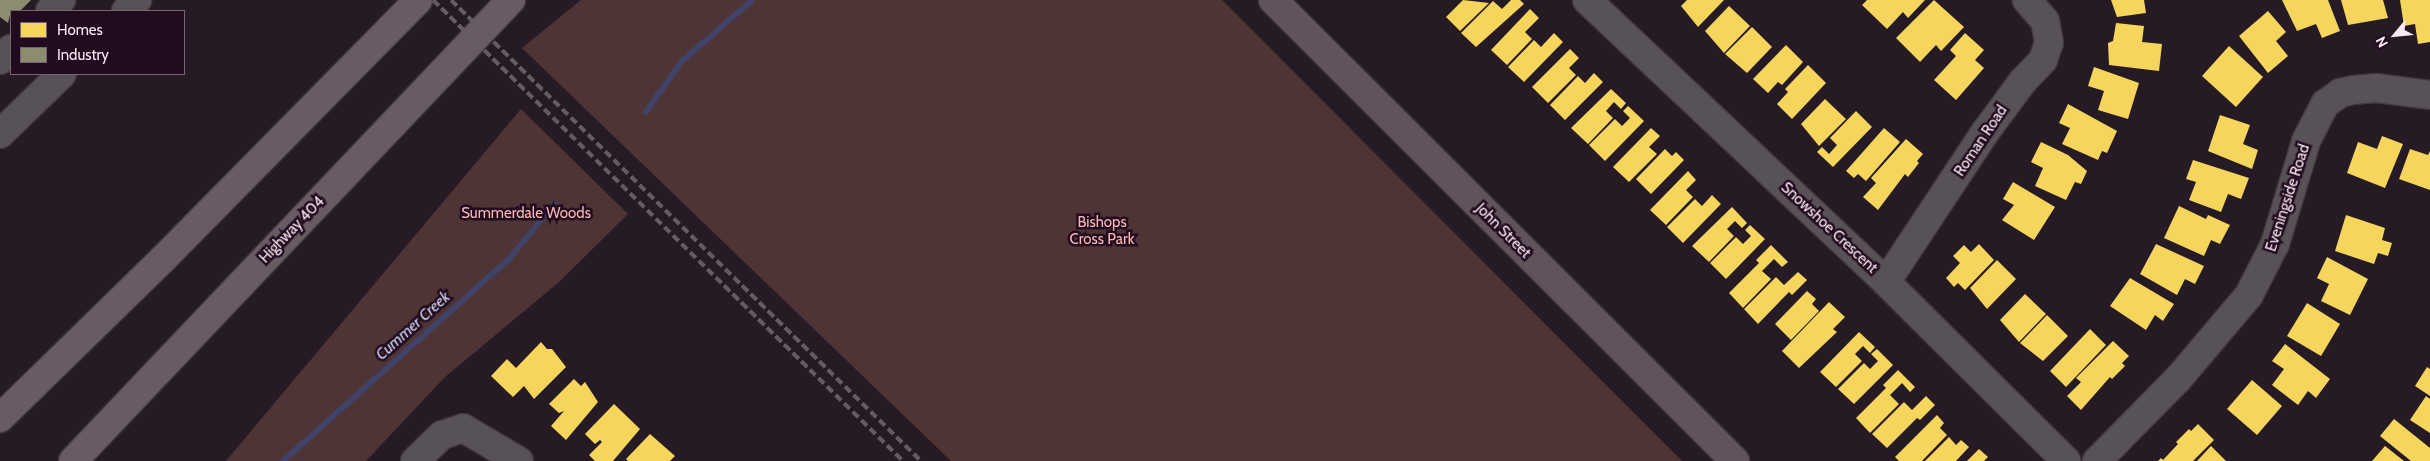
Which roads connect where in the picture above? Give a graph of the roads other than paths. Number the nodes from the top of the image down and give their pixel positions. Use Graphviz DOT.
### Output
graph roads {
  1 [pos="61,0"];
  2 [pos="137,0"];
  3 [pos="418,0"];
  4 [pos="511,0"];
  5 [pos="1273,0"];
  6 [pos="1587,0"];
  7 [pos="2027,0"];
  8 [pos="51,10"];
  9 [pos="127,10"];
  10 [pos="10,50"];
  11 [pos="0,60"];
  12 [pos="61,75"];
  13 [pos="2430,95"];
  14 [pos="0,134"];
  15 [pos="1886,282"];
  16 [pos="0,418"];
  17 [pos="73,461"];
  18 [pos="415,461"];
  19 [pos="519,461"];
  20 [pos="1735,461"];
  21 [pos="2066,461"];
  22 [pos="2096,461"];
  1 -- 8 [label="street"];
  2 -- 9 [label="street"];
  3 -- 16 [label="highway"];
  4 -- 17 [label="highway, Highway 404"];
  5 -- 20 [label="main road, John Street"];
  6 -- 15 [label="street, Snowshoe Crescent"];
  7 -- 15 [label="street, Roman Road"];
  10 -- 11 [label="street"];
  12 -- 14 [label="street"];
  13 -- 22 [label="street, Eveningside Road"];
  15 -- 21 [label="street, Snowshoe Crescent"];
  18 -- 19 [label="street"];
}
